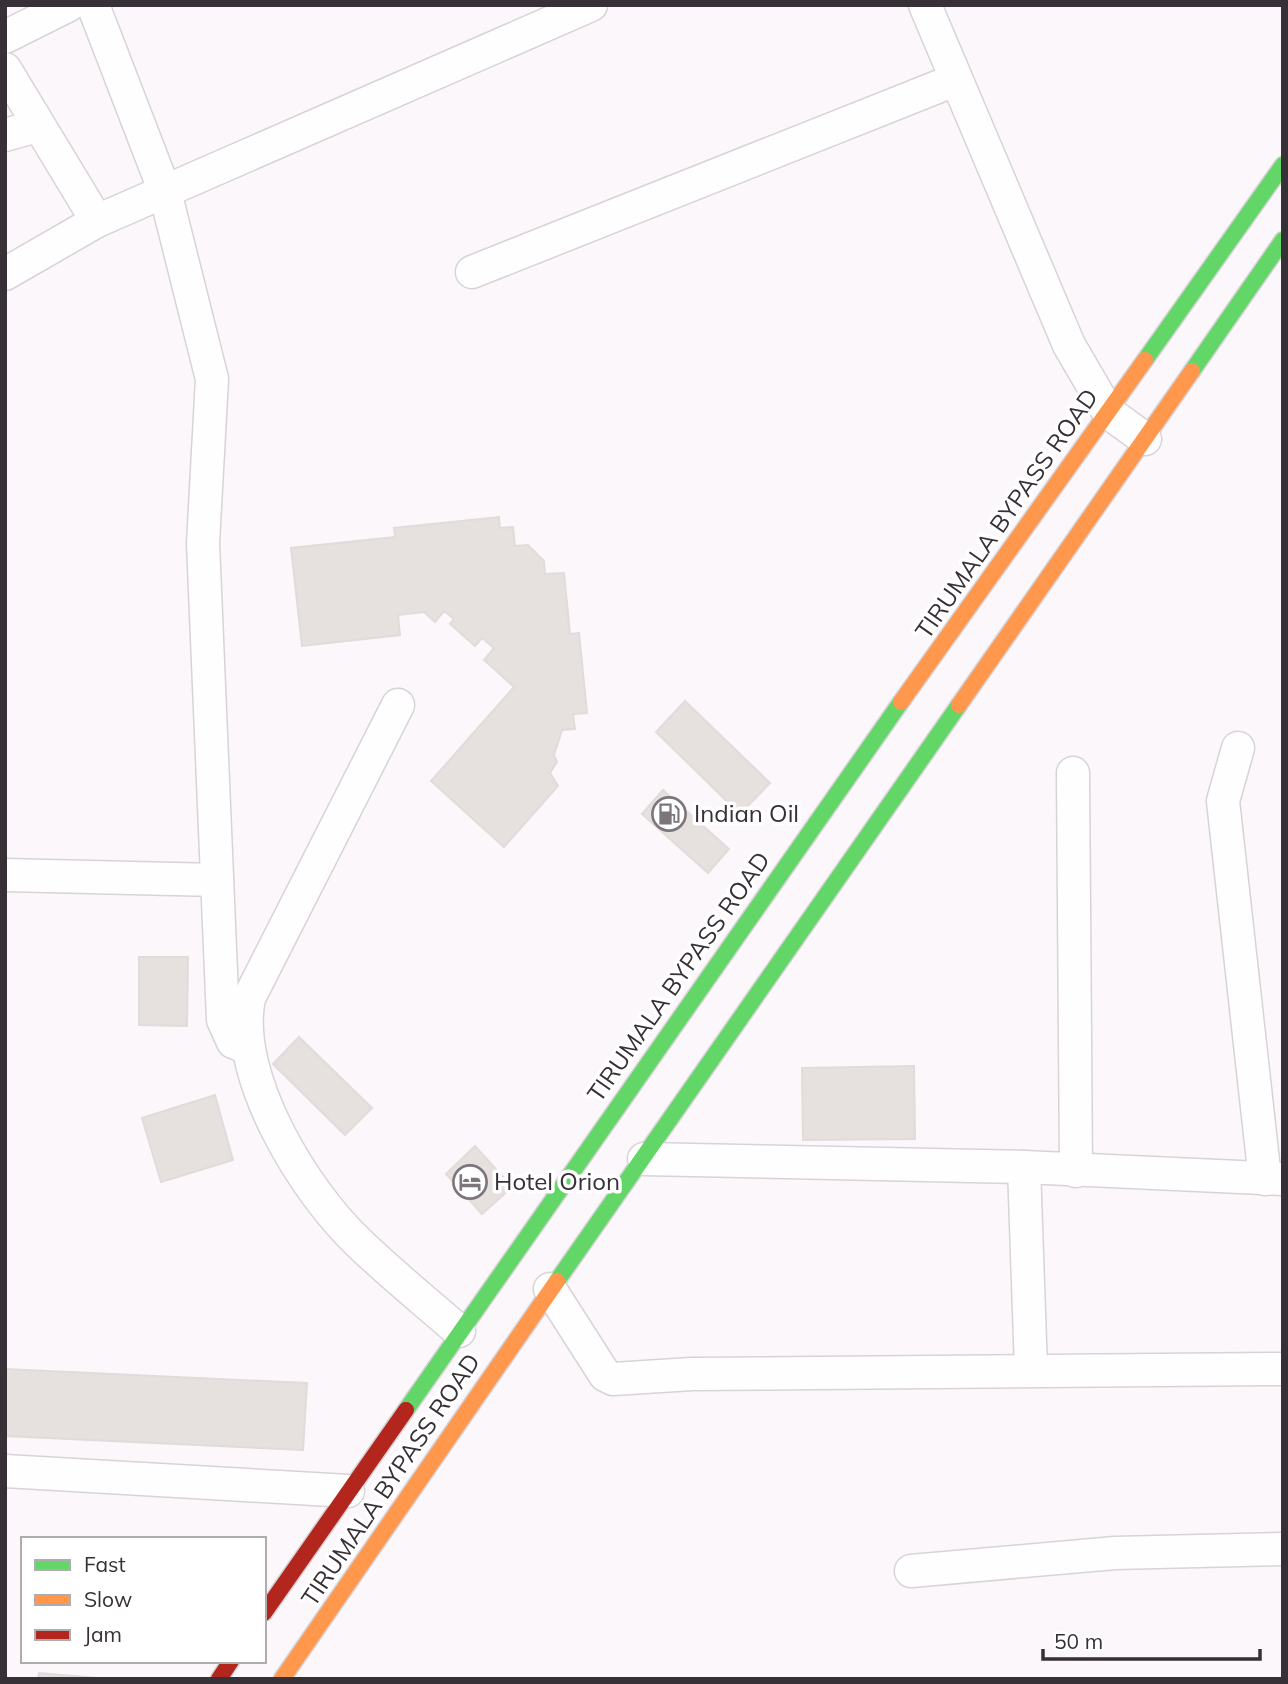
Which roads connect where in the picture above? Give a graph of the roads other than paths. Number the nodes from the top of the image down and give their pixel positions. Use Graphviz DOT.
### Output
graph roads {
  1 [pos="69,5"];
  2 [pos="93,5"];
  3 [pos="591,5"];
  4 [pos="925,5"];
  5 [pos="5,37"];
  6 [pos="5,69"];
  7 [pos="956,80"];
  8 [pos="37,126"];
  9 [pos="5,135"];
  10 [pos="1283,165"];
  11 [pos="165,192"];
  12 [pos="97,221"];
  13 [pos="1282,249"];
  14 [pos="472,272"];
  15 [pos="5,275"];
  16 [pos="1108,412"];
  17 [pos="1145,439"];
  18 [pos="398,705"];
  19 [pos="1238,748"];
  20 [pos="1073,774"];
  21 [pos="5,875"];
  22 [pos="217,880"];
  23 [pos="248,1048"];
  24 [pos="644,1159"];
  25 [pos="1024,1167"];
  26 [pos="1076,1171"];
  27 [pos="1274,1179"];
  28 [pos="550,1289"];
  29 [pos="459,1331"];
  30 [pos="1283,1369"];
  31 [pos="1031,1370"];
  32 [pos="5,1471"];
  33 [pos="348,1491"];
  34 [pos="1283,1549"];
  35 [pos="911,1571"];
  36 [pos="266,1610"];
  37 [pos="230,1663"];
  38 [pos="219,1679"];
  39 [pos="282,1679"];
  1 -- 5 [label="street"];
  2 -- 11 [label="street"];
  3 -- 11 [label="street"];
  4 -- 7 [label="street"];
  6 -- 8 [label="street"];
  7 -- 14 [label="street"];
  7 -- 16 [label="street"];
  8 -- 9 [label="street"];
  8 -- 12 [label="street"];
  10 -- 16 [label="main road, TIRUMALA BYPASS ROAD"];
  11 -- 12 [label="street"];
  11 -- 22 [label="street"];
  12 -- 15 [label="street"];
  13 -- 17 [label="main road, TIRUMALA BYPASS ROAD"];
  16 -- 17 [label="street"];
  16 -- 29 [label="main road, TIRUMALA BYPASS ROAD"];
  17 -- 24 [label="main road, TIRUMALA BYPASS ROAD"];
  18 -- 23 [label="street"];
  19 -- 27 [label="street"];
  20 -- 26 [label="street"];
  21 -- 22 [label="street"];
  22 -- 23 [label="street"];
  23 -- 29 [label="street"];
  24 -- 25 [label="street"];
  24 -- 28 [label="main road, TIRUMALA BYPASS ROAD"];
  25 -- 26 [label="street"];
  25 -- 31 [label="street"];
  26 -- 27 [label="street"];
  28 -- 31 [label="street"];
  28 -- 39 [label="main road, TIRUMALA BYPASS ROAD"];
  29 -- 33 [label="main road, TIRUMALA BYPASS ROAD"];
  30 -- 31 [label="street"];
  32 -- 33 [label="street"];
  33 -- 36 [label="main road, TIRUMALA BYPASS ROAD"];
  34 -- 35 [label="street"];
  37 -- 38 [label="main road"];
}
